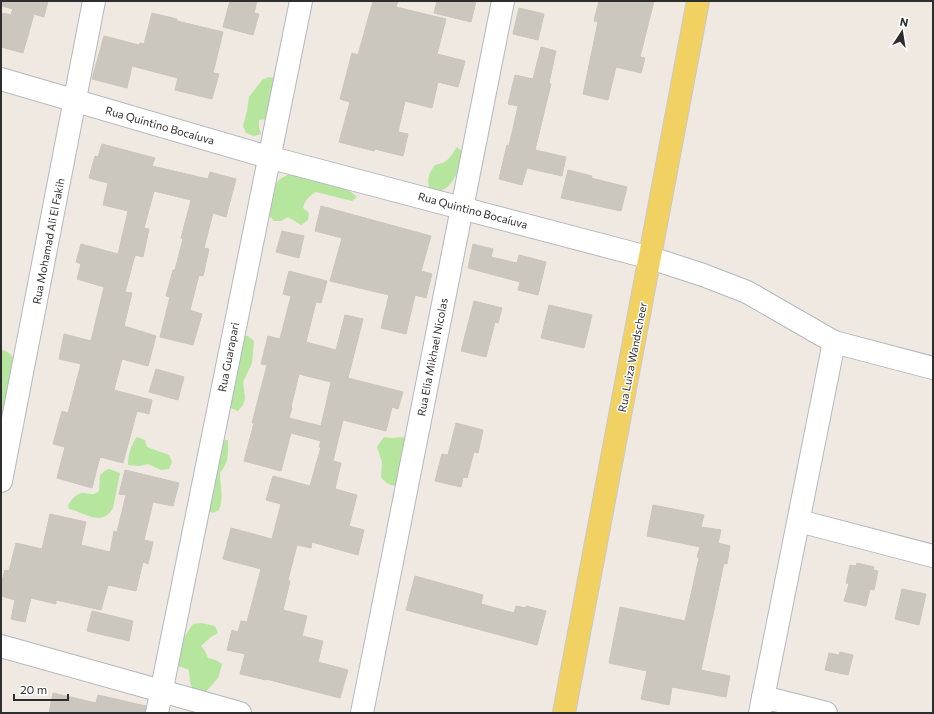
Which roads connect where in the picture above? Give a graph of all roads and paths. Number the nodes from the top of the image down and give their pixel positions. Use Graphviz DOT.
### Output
graph roads {
  1 [pos="94,1"];
  2 [pos="301,1"];
  3 [pos="503,1"];
  4 [pos="698,1"];
  5 [pos="1,79"];
  6 [pos="75,101"];
  7 [pos="268,157"];
  8 [pos="461,207"];
  9 [pos="651,258"];
  10 [pos="834,342"];
  11 [pos="933,368"];
  12 [pos="1,481"];
  13 [pos="799,521"];
  14 [pos="933,556"];
  15 [pos="1,646"];
  16 [pos="161,691"];
  17 [pos="762,705"];
  18 [pos="157,713"];
  19 [pos="240,713"];
  20 [pos="362,713"];
  21 [pos="564,713"];
  22 [pos="826,713"];
  1 -- 6 [label="street, Rua Mohamad Ali El Fakih"];
  2 -- 7 [label="street, Rua Guarapari"];
  3 -- 8 [label="street, Rua Elia Mikhael Nicolas"];
  4 -- 9 [label="main road, Rua Luiza Wandscheer"];
  5 -- 6 [label="street, Rua Quintino Bocaíuva"];
  6 -- 7 [label="street, Rua Quintino Bocaíuva"];
  6 -- 12 [label="street, Rua Mohamad Ali El Fakih"];
  7 -- 8 [label="street, Rua Quintino Bocaíuva"];
  7 -- 16 [label="street, Rua Guarapari"];
  8 -- 9 [label="street, Rua Quintino Bocaíuva"];
  8 -- 20 [label="street, Rua Elia Mikhael Nicolas"];
  9 -- 10 [label="street, Rua Quintino Bocaíuva"];
  9 -- 21 [label="main road, Rua Luiza Wandscheer"];
  10 -- 11 [label="street, Rua Quintino Bocaíuva"];
  10 -- 13 [label="street"];
  13 -- 14 [label="street"];
  13 -- 17 [label="street"];
  15 -- 16 [label="street"];
  16 -- 18 [label="street, Rua Guarapari"];
  16 -- 19 [label="street"];
  17 -- 22 [label="street"];
}
